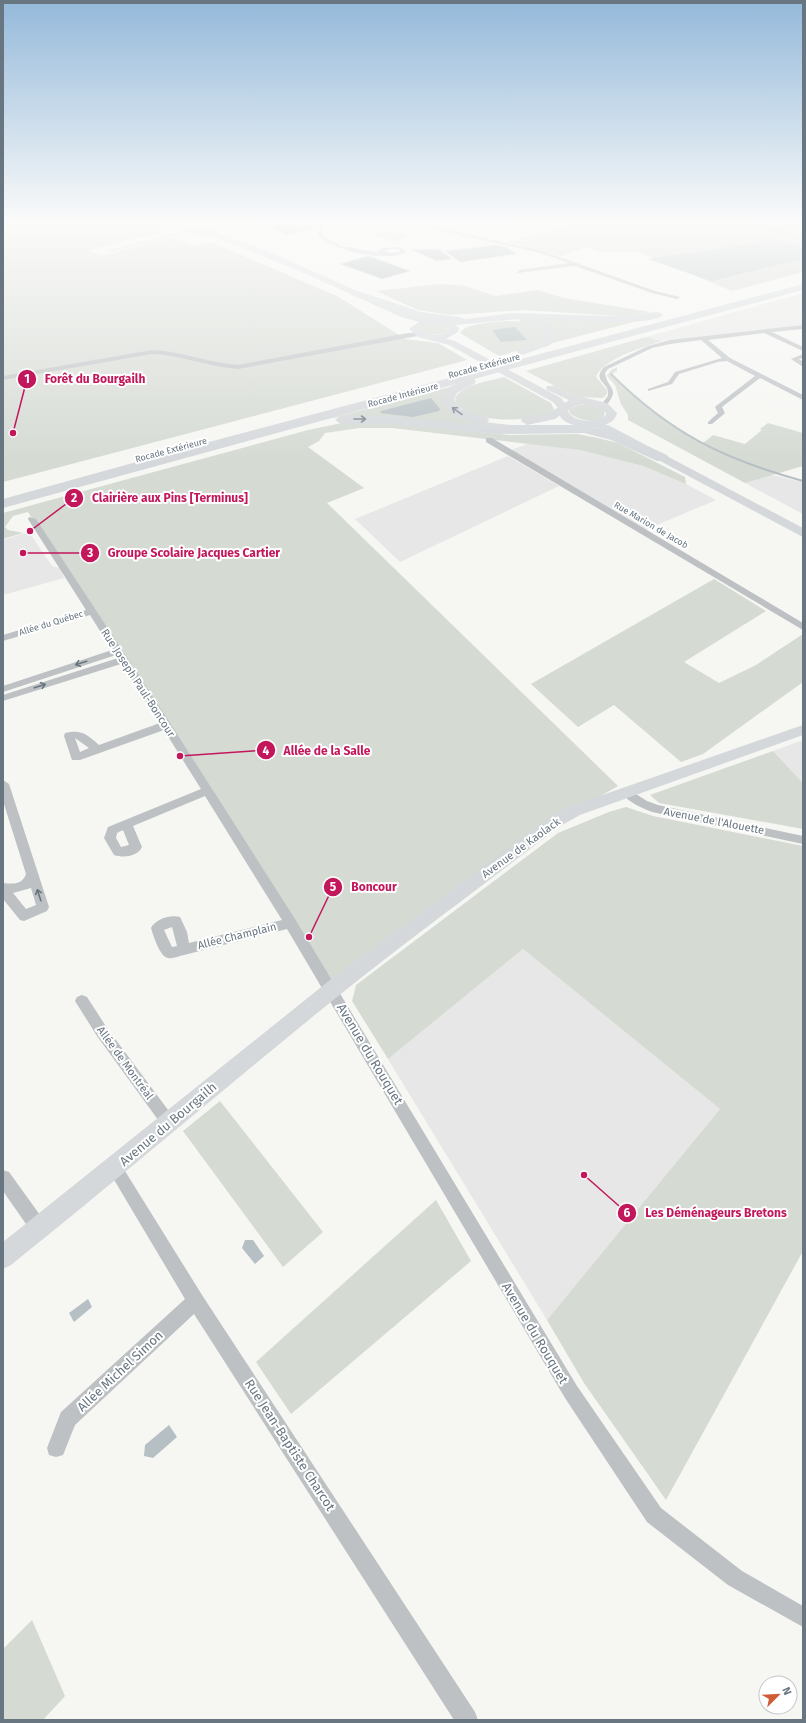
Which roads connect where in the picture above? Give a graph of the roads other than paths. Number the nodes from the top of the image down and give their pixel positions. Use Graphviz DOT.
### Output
graph roads {
  1 [pos="376,302"];
  2 [pos="380,302"];
  3 [pos="720,302"];
  4 [pos="746,302"];
  5 [pos="699,308"];
  6 [pos="404,315"];
  7 [pos="549,317"];
  8 [pos="432,322"];
  9 [pos="445,323"];
  10 [pos="803,327"];
  11 [pos="454,331"];
  12 [pos="764,331"];
  13 [pos="415,332"];
  14 [pos="433,337"];
  15 [pos="702,338"];
  16 [pos="803,349"];
  17 [pos="564,352"];
  18 [pos="803,356"];
  19 [pos="484,358"];
  20 [pos="728,359"];
  21 [pos="803,365"];
  22 [pos="519,375"];
  23 [pos="760,375"];
  24 [pos="3,378"];
  25 [pos="650,390"];
  26 [pos="803,398"];
  27 [pos="583,401"];
  28 [pos="602,402"];
  29 [pos="563,408"];
  30 [pos="611,417"];
  31 [pos="573,420"];
  32 [pos="590,423"];
  33 [pos="710,423"];
  34 [pos="482,428"];
  35 [pos="489,440"];
  36 [pos="199,449"];
  37 [pos="662,458"];
  38 [pos="705,480"];
  39 [pos="3,496"];
  40 [pos="3,504"];
  41 [pos="32,519"];
  42 [pos="803,533"];
  43 [pos="92,611"];
  44 [pos="803,627"];
  45 [pos="6,634"];
  46 [pos="121,655"];
  47 [pos="3,688"];
  48 [pos="3,698"];
  49 [pos="166,725"];
  50 [pos="803,730"];
  51 [pos="97,749"];
  52 [pos="3,784"];
  53 [pos="207,791"];
  54 [pos="628,793"];
  55 [pos="126,824"];
  56 [pos="803,840"];
  57 [pos="32,874"];
  58 [pos="3,889"];
  59 [pos="291,923"];
  60 [pos="184,950"];
  61 [pos="332,990"];
  62 [pos="82,1001"];
  63 [pos="169,1123"];
  64 [pos="115,1168"];
  65 [pos="3,1178"];
  66 [pos="39,1228"];
  67 [pos="3,1257"];
  68 [pos="196,1301"];
  69 [pos="56,1448"];
  70 [pos="803,1617"];
  71 [pos="467,1720"];
  1 -- 6 [label="main road"];
  2 -- 7 [label="highway"];
  3 -- 5 [label="highway, Rocade Extérieure"];
  4 -- 17 [label="highway, Rocade Intérieure"];
  5 -- 7 [label="highway"];
  5 -- 19 [label="highway, Rocade Extérieure"];
  6 -- 8 [label="main road"];
  6 -- 13 [label="main road"];
  7 -- 9 [label="highway"];
  8 -- 9 [label="main road"];
  8 -- 13 [label="main road"];
  9 -- 11 [label="main road"];
  10 -- 12 [label="street"];
  11 -- 14 [label="main road"];
  11 -- 19 [label="main road"];
  11 -- 19 [label="highway"];
  12 -- 15 [label="street"];
  12 -- 16 [label="street"];
  13 -- 14 [label="main road"];
  13 -- 24 [label="street"];
  14 -- 19 [label="main road"];
  15 -- 20 [label="street"];
  15 -- 28 [label="street"];
  29 -- 17 [label="highway, one-way"];
  17 -- 36 [label="highway, Rocade Intérieure"];
  18 -- 21 [label="street"];
  19 -- 22 [label="main road"];
  19 -- 39 [label="highway, Rocade Extérieure"];
  20 -- 23 [label="street"];
  20 -- 25 [label="street"];
  22 -- 27 [label="main road"];
  22 -- 29 [label="main road"];
  23 -- 26 [label="street"];
  23 -- 33 [label="street"];
  27 -- 28 [label="main road"];
  27 -- 29 [label="main road"];
  28 -- 30 [label="main road"];
  29 -- 31 [label="main road"];
  30 -- 32 [label="main road"];
  30 -- 38 [label="main road"];
  31 -- 32 [label="main road"];
  31 -- 34 [label="highway"];
  32 -- 37 [label="main road"];
  36 -- 34 [label="highway, one-way"];
  34 -- 37 [label="highway"];
  35 -- 44 [label="street, Rue Marion de Jacob"];
  36 -- 40 [label="highway, Rocade Intérieure"];
  37 -- 38 [label="main road"];
  38 -- 42 [label="main road"];
  41 -- 43 [label="street, Rue Joseph Paul-Boncour"];
  43 -- 45 [label="street, Allée du Québec"];
  43 -- 46 [label="street, Rue Joseph Paul-Boncour"];
  46 -- 47 [label="street, one-way"];
  48 -- 46 [label="street, one-way"];
  46 -- 49 [label="street, Rue Joseph Paul-Boncour"];
  49 -- 51 [label="street"];
  49 -- 53 [label="street, Rue Joseph Paul-Boncour"];
  50 -- 54 [label="main road, Avenue de Kaolack"];
  52 -- 57 [label="street"];
  53 -- 55 [label="street"];
  53 -- 59 [label="street, Rue Joseph Paul-Boncour"];
  54 -- 56 [label="street, Avenue de l'Alouette"];
  54 -- 61 [label="main road, Avenue de Kaolack"];
  57 -- 58 [label="street"];
  58 -- 57 [label="street, one-way"];
  59 -- 60 [label="street, Allée Champlain"];
  59 -- 61 [label="street, Rue Joseph Paul-Boncour"];
  61 -- 63 [label="main road, Avenue du Bourgailh"];
  61 -- 70 [label="street, Avenue du Rouquet"];
  62 -- 63 [label="street, Allée de Montréal"];
  63 -- 64 [label="main road, Avenue du Bourgailh"];
  64 -- 66 [label="main road, Avenue du Bourgailh"];
  64 -- 68 [label="street, Rue Jean-Baptiste Charcot"];
  65 -- 66 [label="street"];
  66 -- 67 [label="main road, Avenue du Bourgailh"];
  68 -- 69 [label="street, Allée Michel Simon"];
  68 -- 71 [label="street, Rue Jean-Baptiste Charcot"];
}
